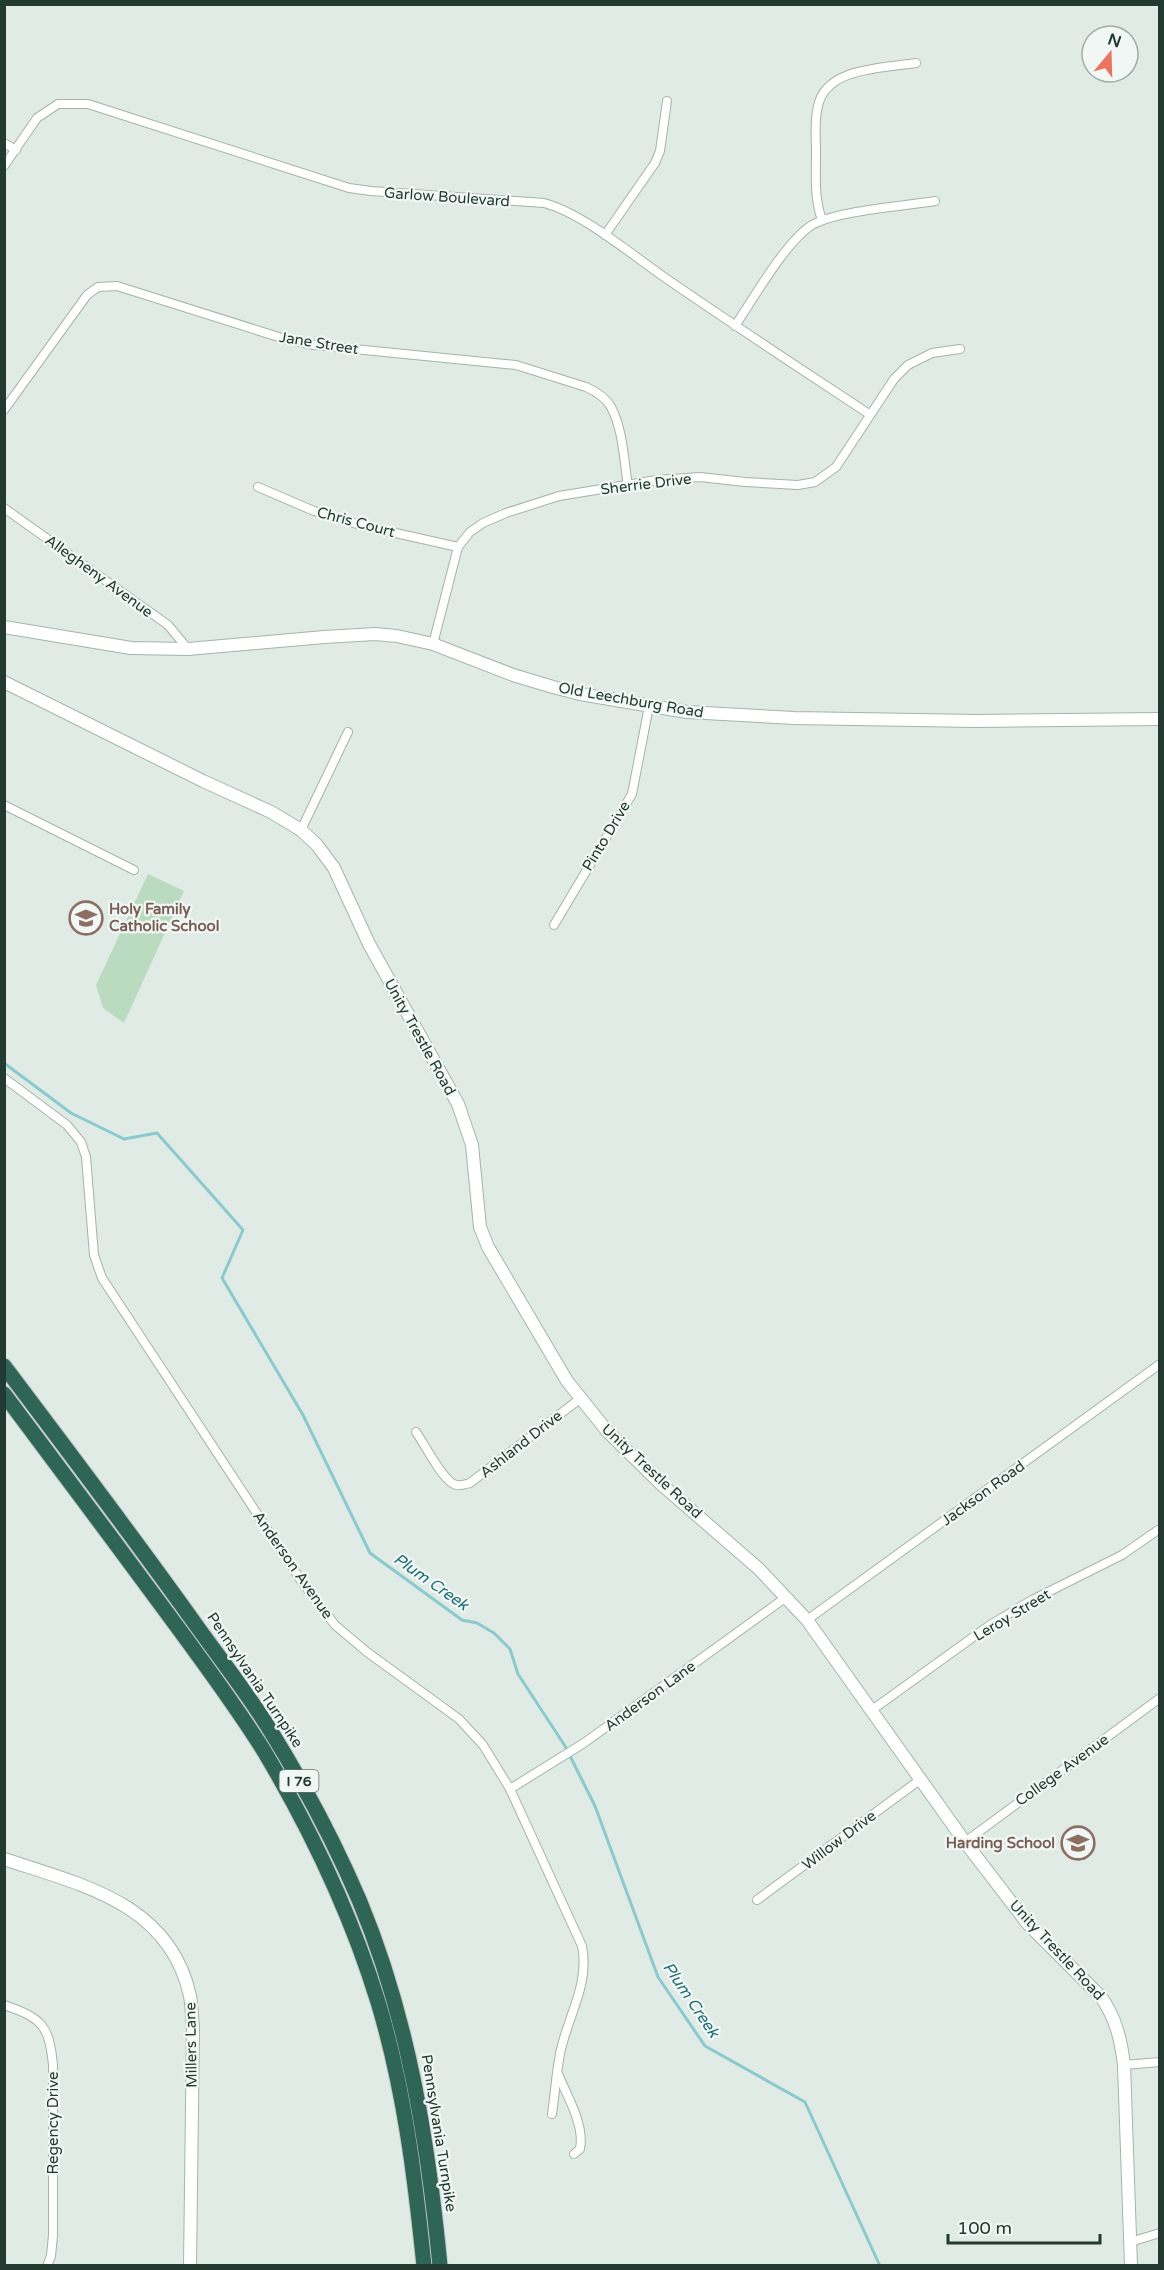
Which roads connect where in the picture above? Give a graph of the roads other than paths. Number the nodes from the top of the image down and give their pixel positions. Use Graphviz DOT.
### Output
graph roads {
  1 [pos="916,63"];
  2 [pos="667,101"];
  3 [pos="4,143"];
  4 [pos="16,150"];
  5 [pos="4,166"];
  6 [pos="934,201"];
  7 [pos="822,220"];
  8 [pos="605,235"];
  9 [pos="735,326"];
  10 [pos="960,349"];
  11 [pos="4,410"];
  12 [pos="869,414"];
  13 [pos="628,486"];
  14 [pos="258,487"];
  15 [pos="4,508"];
  16 [pos="458,547"];
  17 [pos="4,627"];
  18 [pos="433,644"];
  19 [pos="188,649"];
  20 [pos="4,682"];
  21 [pos="649,706"];
  22 [pos="1160,718"];
  23 [pos="348,732"];
  24 [pos="4,805"];
  25 [pos="301,830"];
  26 [pos="134,870"];
  27 [pos="554,925"];
  28 [pos="4,1078"];
  29 [pos="1160,1364"];
  30 [pos="4,1366"];
  31 [pos="4,1394"];
  32 [pos="580,1398"];
  33 [pos="416,1431"];
  34 [pos="1158,1530"];
  35 [pos="785,1598"];
  36 [pos="807,1620"];
  37 [pos="1160,1698"];
  38 [pos="872,1710"];
  39 [pos="921,1779"];
  40 [pos="510,1789"];
  41 [pos="965,1842"];
  42 [pos="4,1858"];
  43 [pos="757,1900"];
  44 [pos="4,2006"];
  45 [pos="1160,2062"];
  46 [pos="1124,2065"];
  47 [pos="558,2074"];
  48 [pos="552,2114"];
  49 [pos="574,2154"];
  50 [pos="1160,2233"];
  51 [pos="1130,2242"];
  52 [pos="47,2265"];
  53 [pos="190,2265"];
  54 [pos="424,2265"];
  55 [pos="440,2265"];
  56 [pos="1131,2265"];
  1 -- 7 [label="street"];
  2 -- 8 [label="street"];
  3 -- 4 [label="street"];
  4 -- 5 [label="street, Garlow Boulevard"];
  4 -- 8 [label="street, Garlow Boulevard"];
  6 -- 7 [label="street"];
  7 -- 9 [label="street"];
  8 -- 9 [label="street, Garlow Boulevard"];
  9 -- 12 [label="street, Garlow Boulevard"];
  10 -- 12 [label="street, Sherrie Drive"];
  11 -- 13 [label="street, Jane Street"];
  12 -- 13 [label="street, Sherrie Drive"];
  13 -- 16 [label="street, Sherrie Drive"];
  14 -- 16 [label="street, Chris Court"];
  15 -- 19 [label="street, Allegheny Avenue"];
  16 -- 18 [label="street"];
  17 -- 19 [label="street, Old Leechburg Road"];
  18 -- 19 [label="street, Old Leechburg Road"];
  18 -- 21 [label="street, Old Leechburg Road"];
  20 -- 25 [label="street, Unity Trestle Road"];
  21 -- 22 [label="street, Old Leechburg Road"];
  21 -- 27 [label="street, Pinto Drive"];
  23 -- 25 [label="street"];
  24 -- 26 [label="street"];
  25 -- 32 [label="street, Unity Trestle Road"];
  28 -- 40 [label="street, Anderson Avenue"];
  29 -- 36 [label="street, Jackson Road"];
  30 -- 55 [label="highway, Pennsylvania Turnpike / I 76"];
  31 -- 54 [label="highway, Pennsylvania Turnpike / I 76"];
  32 -- 33 [label="street, Ashland Drive"];
  32 -- 35 [label="street, Unity Trestle Road"];
  34 -- 38 [label="street, Leroy Street"];
  35 -- 36 [label="street, Unity Trestle Road"];
  35 -- 40 [label="street, Anderson Lane"];
  36 -- 38 [label="street, Unity Trestle Road"];
  37 -- 41 [label="street, College Avenue"];
  38 -- 39 [label="street, Unity Trestle Road"];
  39 -- 41 [label="street, Unity Trestle Road"];
  39 -- 43 [label="street, Willow Drive"];
  40 -- 47 [label="street, Anderson Avenue"];
  41 -- 46 [label="street, Unity Trestle Road"];
  42 -- 53 [label="street, Millers Lane"];
  44 -- 52 [label="street, Regency Drive"];
  45 -- 46 [label="street"];
  46 -- 51 [label="street, Unity Trestle Road"];
  47 -- 48 [label="street, Anderson Avenue"];
  47 -- 49 [label="street"];
  50 -- 51 [label="street"];
  51 -- 56 [label="street, Unity Trestle Road"];
}
